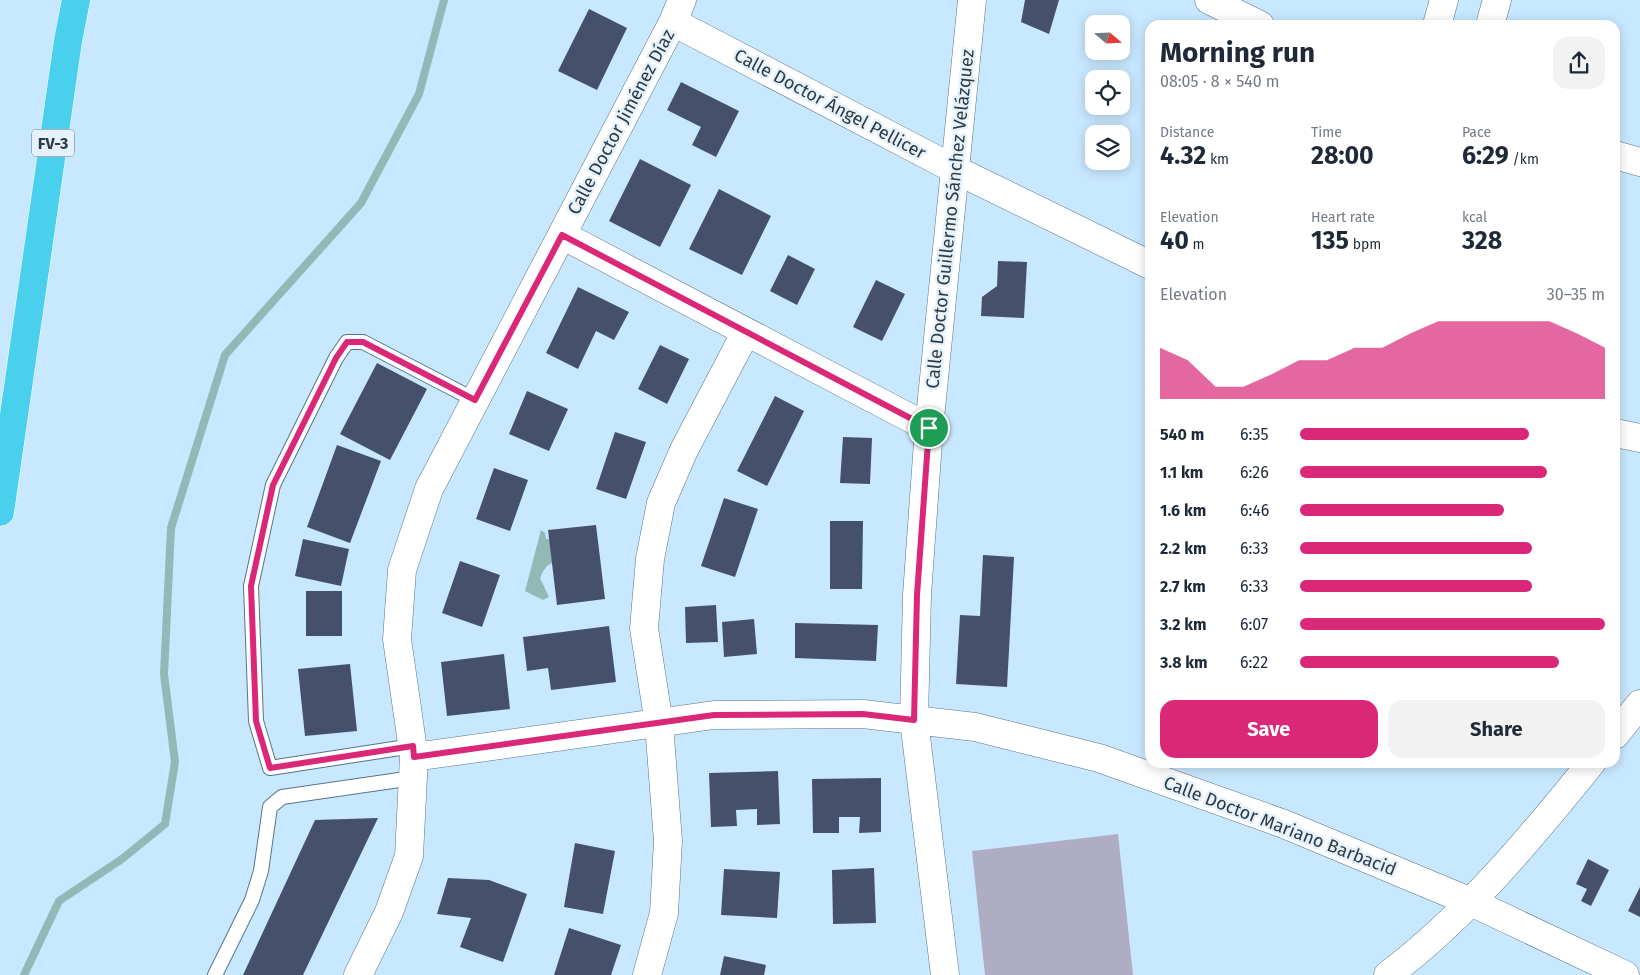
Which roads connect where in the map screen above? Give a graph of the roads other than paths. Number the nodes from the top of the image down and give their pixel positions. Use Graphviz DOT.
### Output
graph roads {
  1 [pos="76,0"];
  2 [pos="972,0"];
  3 [pos="1209,0"];
  4 [pos="1444,0"];
  5 [pos="1497,0"];
  6 [pos="677,11"];
  7 [pos="1250,20"];
  8 [pos="1438,20"];
  9 [pos="1491,20"];
  10 [pos="1620,156"];
  11 [pos="1640,162"];
  12 [pos="956,170"];
  13 [pos="562,235"];
  14 [pos="1145,263"];
  15 [pos="746,332"];
  16 [pos="475,400"];
  17 [pos="929,428"];
  18 [pos="1620,434"];
  19 [pos="1640,438"];
  20 [pos="0,512"];
  21 [pos="1640,704"];
  22 [pos="914,720"];
  23 [pos="659,724"];
  24 [pos="1620,729"];
  25 [pos="413,760"];
  26 [pos="1587,768"];
  27 [pos="1471,902"];
  28 [pos="215,975"];
  29 [pos="358,975"];
  30 [pos="647,975"];
  31 [pos="945,975"];
  32 [pos="1388,975"];
  33 [pos="1625,975"];
  1 -- 20 [label="highway, FV-3"];
  2 -- 12 [label="street, Calle Doctor Guillermo Sánchez Velázquez"];
  3 -- 7 [label="street"];
  4 -- 8 [label="street"];
  5 -- 9 [label="street"];
  6 -- 12 [label="street, Calle Doctor Ángel Pellicer"];
  6 -- 13 [label="street, Calle Doctor Jiménez Díaz"];
  10 -- 11 [label="street"];
  12 -- 14 [label="street, Calle Doctor Ángel Pellicer"];
  12 -- 17 [label="street, Calle Doctor Guillermo Sánchez Velázquez"];
  13 -- 15 [label="street"];
  13 -- 16 [label="street, Calle Doctor Jiménez Díaz"];
  15 -- 17 [label="street"];
  15 -- 23 [label="street"];
  16 -- 25 [label="street, Calle Doctor Jiménez Díaz"];
  16 -- 25 [label="lane"];
  17 -- 22 [label="street, Calle Doctor Guillermo Sánchez Velázquez"];
  18 -- 19 [label="street"];
  21 -- 24 [label="street"];
  22 -- 23 [label="street, Calle Doctor Mariano Barbacid"];
  22 -- 27 [label="street, Calle Doctor Mariano Barbacid"];
  22 -- 31 [label="street, Calle Doctor Guillermo Sánchez Velázquez"];
  23 -- 25 [label="street, Calle Doctor Mariano Barbacid"];
  23 -- 30 [label="street"];
  25 -- 28 [label="lane"];
  25 -- 29 [label="street, Calle Doctor Jiménez Díaz"];
  26 -- 27 [label="street"];
  27 -- 32 [label="street"];
  27 -- 33 [label="street, Calle Doctor Mariano Barbacid"];
}
